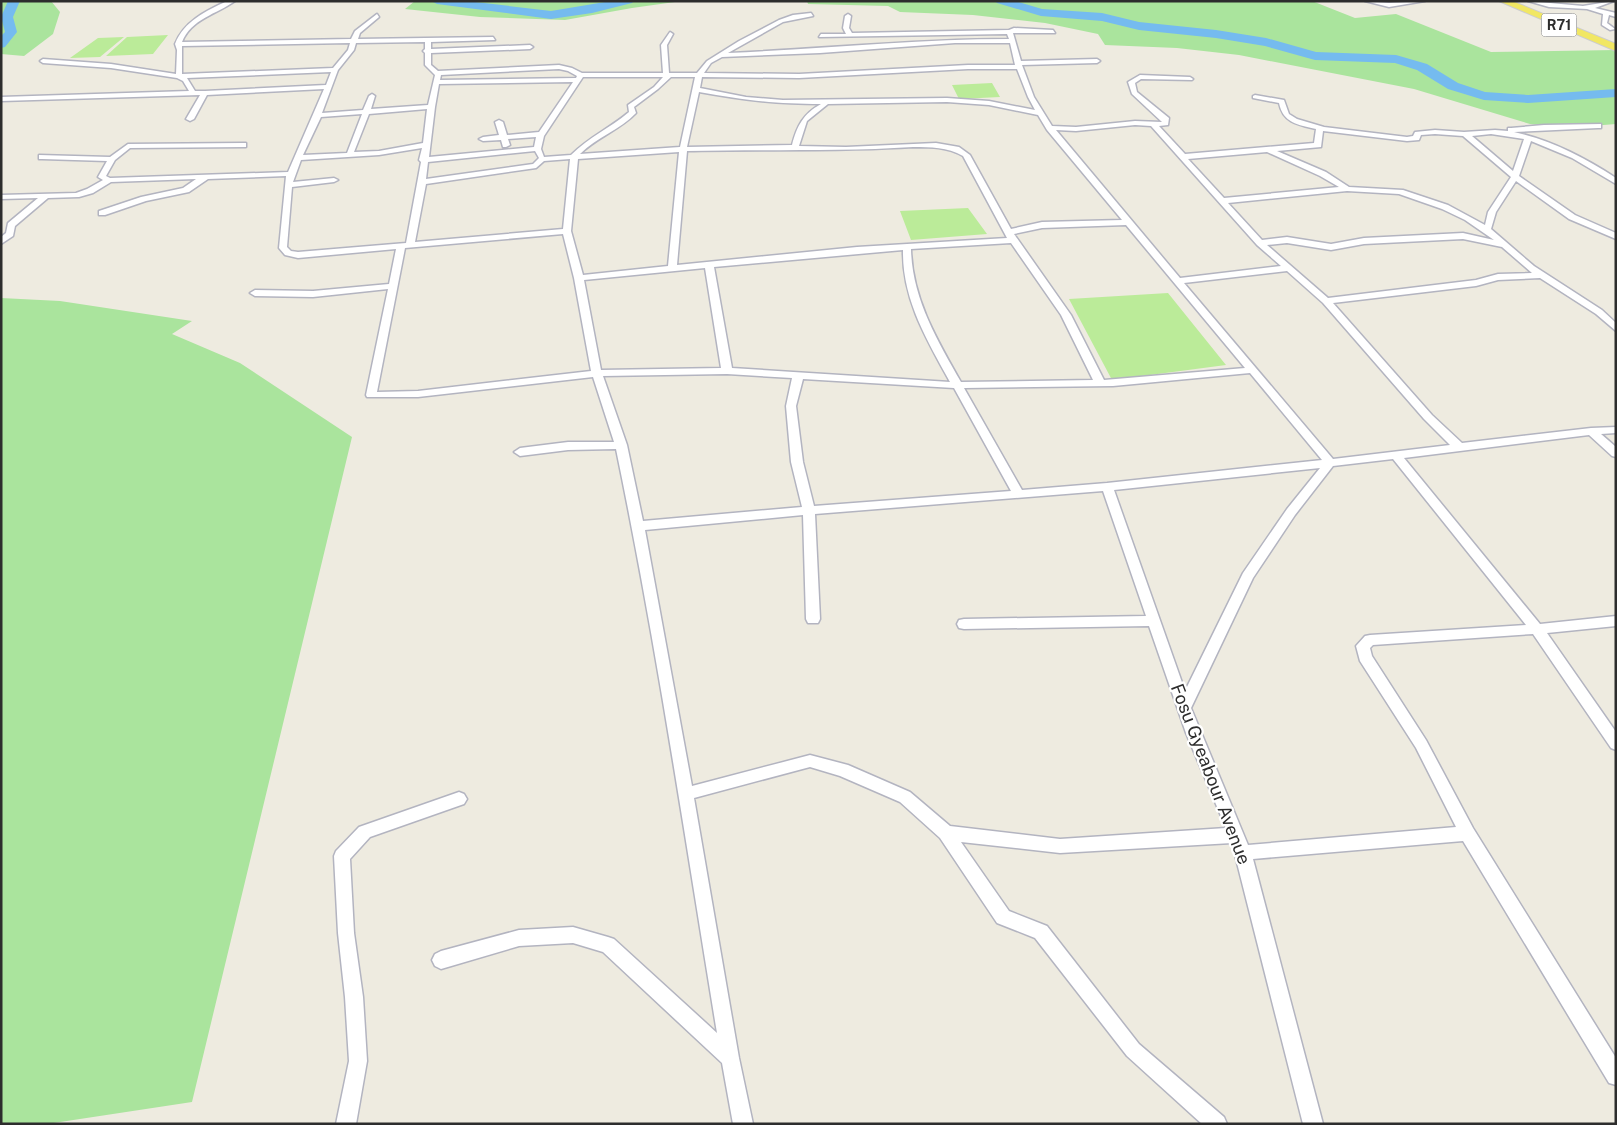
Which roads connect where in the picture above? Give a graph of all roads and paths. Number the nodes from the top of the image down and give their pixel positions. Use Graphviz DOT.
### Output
graph roads {
  1 [pos="232,1"];
  2 [pos="1368,1"];
  3 [pos="1422,1"];
  4 [pos="1503,1"];
  5 [pos="1531,1"];
  6 [pos="1610,1"];
  7 [pos="1582,7"];
  8 [pos="1606,13"];
  9 [pos="811,15"];
  10 [pos="1616,15"];
  11 [pos="378,16"];
  12 [pos="848,16"];
  13 [pos="995,25"];
  14 [pos="1615,30"];
  15 [pos="1006,32"];
  16 [pos="1053,32"];
  17 [pos="670,34"];
  18 [pos="850,35"];
  19 [pos="821,36"];
  20 [pos="492,39"];
  21 [pos="428,40"];
  22 [pos="1012,41"];
  23 [pos="352,42"];
  24 [pos="178,44"];
  25 [pos="1614,46"];
  26 [pos="530,47"];
  27 [pos="426,51"];
  28 [pos="720,55"];
  29 [pos="43,61"];
  30 [pos="1097,61"];
  31 [pos="1019,65"];
  32 [pos="335,70"];
  33 [pos="667,75"];
  34 [pos="700,75"];
  35 [pos="178,76"];
  36 [pos="437,77"];
  37 [pos="579,77"];
  38 [pos="1190,79"];
  39 [pos="330,87"];
  40 [pos="696,89"];
  41 [pos="193,93"];
  42 [pos="205,93"];
  43 [pos="372,96"];
  44 [pos="1255,97"];
  45 [pos="1,99"];
  46 [pos="828,103"];
  47 [pos="431,107"];
  48 [pos="366,111"];
  49 [pos="1041,113"];
  50 [pos="318,115"];
  51 [pos="190,119"];
  52 [pos="499,122"];
  53 [pos="1152,124"];
  54 [pos="1598,126"];
  55 [pos="1050,128"];
  56 [pos="1320,128"];
  57 [pos="1498,132"];
  58 [pos="542,134"];
  59 [pos="1465,134"];
  60 [pos="504,137"];
  61 [pos="1528,138"];
  62 [pos="483,139"];
  63 [pos="242,145"];
  64 [pos="425,145"];
  65 [pos="795,147"];
  66 [pos="684,148"];
  67 [pos="537,149"];
  68 [pos="1268,150"];
  69 [pos="509,152"];
  70 [pos="350,154"];
  71 [pos="574,156"];
  72 [pos="42,157"];
  73 [pos="1181,157"];
  74 [pos="299,158"];
  75 [pos="112,159"];
  76 [pos="542,159"];
  77 [pos="423,160"];
  78 [pos="1616,171"];
  79 [pos="1602,172"];
  80 [pos="291,174"];
  81 [pos="207,176"];
  82 [pos="1515,177"];
  83 [pos="109,180"];
  84 [pos="334,180"];
  85 [pos="422,182"];
  86 [pos="1616,182"];
  87 [pos="288,185"];
  88 [pos="1347,190"];
  89 [pos="46,196"];
  90 [pos="1,197"];
  91 [pos="1221,201"];
  92 [pos="102,213"];
  93 [pos="1468,218"];
  94 [pos="1492,220"];
  95 [pos="1129,222"];
  96 [pos="1487,230"];
  97 [pos="567,231"];
  98 [pos="1011,236"];
  99 [pos="1616,236"];
  100 [pos="1,241"];
  101 [pos="1260,243"];
  102 [pos="1505,245"];
  103 [pos="405,246"];
  104 [pos="907,247"];
  105 [pos="709,264"];
  106 [pos="672,268"];
  107 [pos="1290,268"];
  108 [pos="1542,275"];
  109 [pos="578,278"];
  110 [pos="1178,281"];
  111 [pos="392,286"];
  112 [pos="255,294"];
  113 [pos="1326,300"];
  114 [pos="1616,328"];
  115 [pos="726,370"];
  116 [pos="1253,370"];
  117 [pos="598,372"];
  118 [pos="798,376"];
  119 [pos="1100,382"];
  120 [pos="956,385"];
  121 [pos="1616,430"];
  122 [pos="1591,431"];
  123 [pos="621,446"];
  124 [pos="1458,446"];
  125 [pos="520,452"];
  126 [pos="1616,453"];
  127 [pos="1396,455"];
  128 [pos="1330,463"];
  129 [pos="1107,487"];
  130 [pos="1019,494"];
  131 [pos="809,510"];
  132 [pos="638,526"];
  133 [pos="813,619"];
  134 [pos="1616,621"];
  135 [pos="1155,622"];
  136 [pos="964,624"];
  137 [pos="1537,629"];
  138 [pos="1184,708"];
  139 [pos="1616,744"];
  140 [pos="686,794"];
  141 [pos="458,799"];
  142 [pos="946,832"];
  143 [pos="1467,833"];
  144 [pos="1237,835"];
  145 [pos="1243,853"];
  146 [pos="441,960"];
  147 [pos="730,1058"];
  148 [pos="1616,1076"];
  149 [pos="346,1124"];
  150 [pos="743,1124"];
  151 [pos="1217,1124"];
  152 [pos="1313,1124"];
  1 -- 24 [label="street"];
  2 -- 3 [label="street"];
  4 -- 25 [label="main road, R71"];
  5 -- 7 [label="street"];
  6 -- 7 [label="street"];
  7 -- 8 [label="street"];
  8 -- 10 [label="street"];
  8 -- 14 [label="street"];
  9 -- 28 [label="street"];
  11 -- 23 [label="street"];
  12 -- 18 [label="street"];
  13 -- 15 [label="street"];
  15 -- 16 [label="street"];
  15 -- 18 [label="street"];
  15 -- 22 [label="street"];
  17 -- 33 [label="street"];
  18 -- 19 [label="street"];
  20 -- 21 [label="street"];
  21 -- 23 [label="street"];
  21 -- 27 [label="street"];
  22 -- 28 [label="street"];
  22 -- 31 [label="street"];
  23 -- 24 [label="street"];
  23 -- 32 [label="street"];
  24 -- 35 [label="street"];
  26 -- 27 [label="street"];
  27 -- 36 [label="street"];
  28 -- 34 [label="street"];
  29 -- 35 [label="street"];
  30 -- 31 [label="street"];
  31 -- 34 [label="street"];
  31 -- 49 [label="street"];
  32 -- 35 [label="street"];
  32 -- 39 [label="street"];
  33 -- 34 [label="street"];
  33 -- 37 [label="street"];
  33 -- 71 [label="street"];
  34 -- 40 [label="street"];
  35 -- 41 [label="street"];
  36 -- 37 [label="street"];
  36 -- 37 [label="street"];
  36 -- 47 [label="street"];
  37 -- 58 [label="street"];
  38 -- 53 [label="street"];
  39 -- 42 [label="street"];
  39 -- 50 [label="street"];
  40 -- 46 [label="street"];
  40 -- 66 [label="street"];
  41 -- 42 [label="street"];
  41 -- 45 [label="street"];
  42 -- 51 [label="street"];
  43 -- 48 [label="street"];
  44 -- 56 [label="street"];
  46 -- 49 [label="street"];
  46 -- 65 [label="street"];
  47 -- 48 [label="street"];
  47 -- 64 [label="street"];
  48 -- 50 [label="street"];
  48 -- 70 [label="street"];
  49 -- 55 [label="street"];
  50 -- 74 [label="street"];
  52 -- 60 [label="street"];
  53 -- 55 [label="street"];
  53 -- 73 [label="street"];
  54 -- 57 [label="street"];
  55 -- 95 [label="street"];
  56 -- 59 [label="street"];
  56 -- 68 [label="street"];
  57 -- 59 [label="street"];
  57 -- 61 [label="street"];
  58 -- 60 [label="street"];
  58 -- 67 [label="street"];
  59 -- 82 [label="street"];
  60 -- 62 [label="street"];
  60 -- 69 [label="street"];
  61 -- 79 [label="street"];
  61 -- 82 [label="street"];
  63 -- 75 [label="street"];
  64 -- 70 [label="street"];
  64 -- 77 [label="street"];
  65 -- 66 [label="street"];
  65 -- 98 [label="street"];
  66 -- 71 [label="street"];
  66 -- 106 [label="street"];
  67 -- 69 [label="street"];
  67 -- 76 [label="street"];
  68 -- 73 [label="street"];
  68 -- 88 [label="street"];
  69 -- 77 [label="street"];
  70 -- 74 [label="street"];
  71 -- 76 [label="street"];
  71 -- 97 [label="street"];
  72 -- 75 [label="street"];
  73 -- 91 [label="street"];
  74 -- 80 [label="street"];
  75 -- 83 [label="street"];
  76 -- 85 [label="street"];
  77 -- 85 [label="street"];
  78 -- 79 [label="street"];
  79 -- 86 [label="street"];
  80 -- 81 [label="street"];
  80 -- 87 [label="street"];
  81 -- 83 [label="street"];
  81 -- 92 [label="street"];
  82 -- 94 [label="street"];
  82 -- 99 [label="street"];
  83 -- 89 [label="street"];
  84 -- 87 [label="street"];
  85 -- 103 [label="street"];
  87 -- 103 [label="street"];
  88 -- 91 [label="street"];
  88 -- 93 [label="street"];
  89 -- 90 [label="street"];
  89 -- 100 [label="street"];
  91 -- 101 [label="street"];
  93 -- 94 [label="street"];
  93 -- 96 [label="street"];
  94 -- 96 [label="street"];
  95 -- 98 [label="street"];
  95 -- 110 [label="street"];
  96 -- 102 [label="street"];
  97 -- 103 [label="street"];
  97 -- 109 [label="street"];
  98 -- 104 [label="street"];
  98 -- 119 [label="street"];
  101 -- 102 [label="street"];
  101 -- 107 [label="street"];
  102 -- 108 [label="street"];
  103 -- 111 [label="street"];
  104 -- 105 [label="street"];
  104 -- 120 [label="street"];
  105 -- 106 [label="street"];
  105 -- 115 [label="street"];
  106 -- 109 [label="street"];
  107 -- 110 [label="street"];
  107 -- 113 [label="street"];
  108 -- 113 [label="street"];
  108 -- 114 [label="street"];
  109 -- 117 [label="street"];
  110 -- 116 [label="street"];
  111 -- 112 [label="street"];
  111 -- 117 [label="street"];
  113 -- 124 [label="street"];
  115 -- 117 [label="street"];
  115 -- 118 [label="street"];
  116 -- 119 [label="street"];
  116 -- 128 [label="street"];
  117 -- 123 [label="street"];
  118 -- 120 [label="street"];
  118 -- 131 [label="street"];
  119 -- 120 [label="street"];
  120 -- 130 [label="street"];
  121 -- 122 [label="street"];
  122 -- 124 [label="street"];
  122 -- 126 [label="street"];
  123 -- 125 [label="street"];
  123 -- 132 [label="street"];
  124 -- 127 [label="street"];
  127 -- 128 [label="street"];
  127 -- 137 [label="street"];
  128 -- 129 [label="street"];
  128 -- 138 [label="street"];
  129 -- 130 [label="street"];
  129 -- 135 [label="street, Fosu Gyeabour Avenue"];
  130 -- 131 [label="street"];
  131 -- 132 [label="street"];
  131 -- 133 [label="street"];
  132 -- 140 [label="street"];
  134 -- 137 [label="street"];
  135 -- 136 [label="street"];
  135 -- 138 [label="street, Fosu Gyeabour Avenue"];
  137 -- 139 [label="street"];
  137 -- 143 [label="street"];
  138 -- 144 [label="street, Fosu Gyeabour Avenue"];
  140 -- 142 [label="street"];
  140 -- 147 [label="street"];
  141 -- 149 [label="street"];
  142 -- 144 [label="street"];
  142 -- 151 [label="street"];
  143 -- 145 [label="street"];
  143 -- 148 [label="street"];
  144 -- 145 [label="street, Fosu Gyeabour Avenue"];
  145 -- 152 [label="street, Fosu Gyeabour Avenue"];
  146 -- 147 [label="street"];
  147 -- 150 [label="street"];
}
